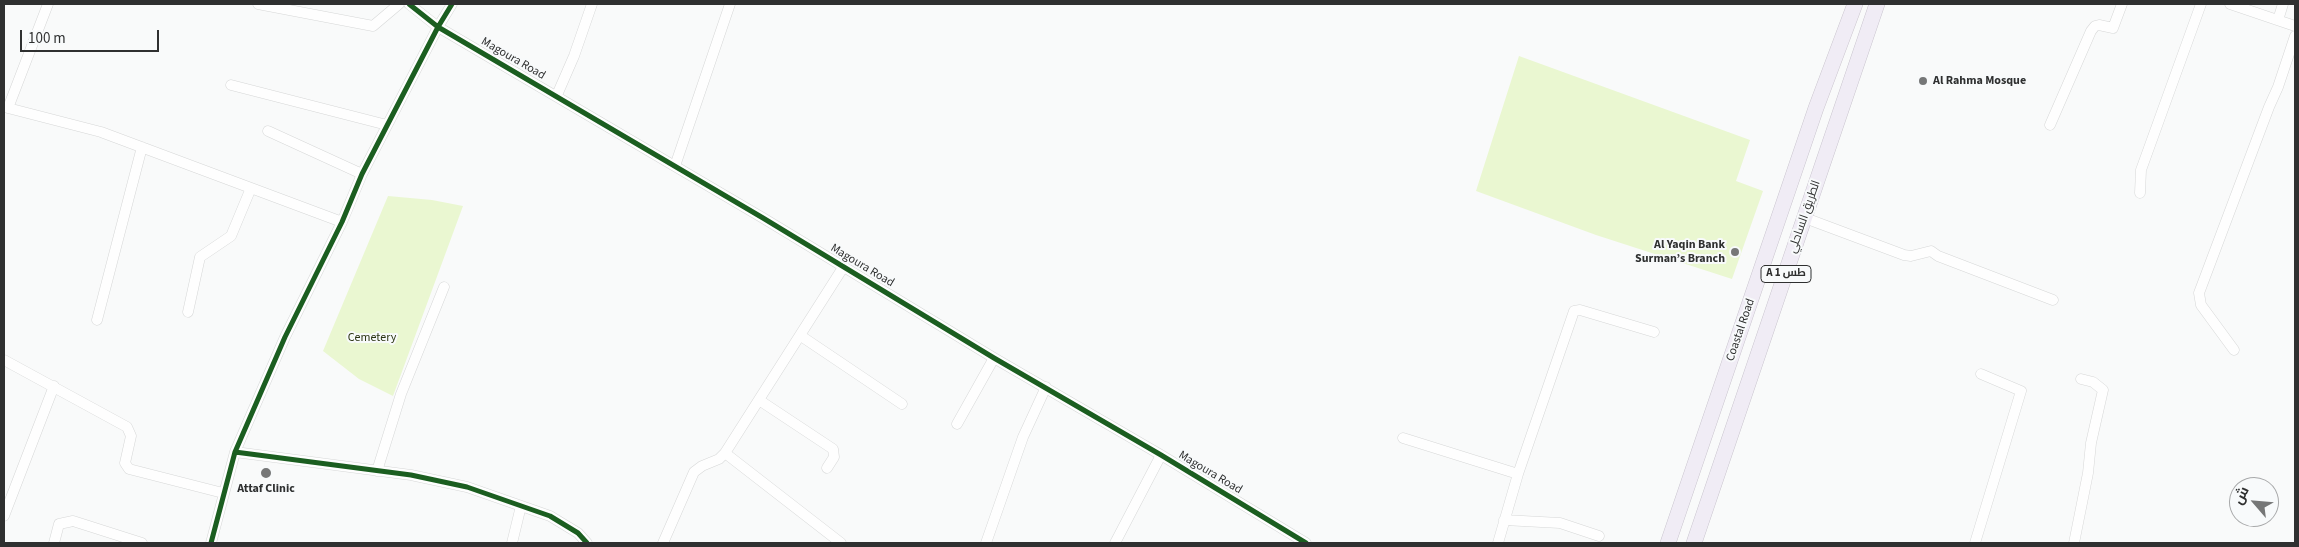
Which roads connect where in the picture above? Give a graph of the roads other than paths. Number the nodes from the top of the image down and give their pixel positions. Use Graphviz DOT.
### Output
graph roads {
  1 [pos="48,4"];
  2 [pos="258,4"];
  3 [pos="399,4"];
  4 [pos="409,4"];
  5 [pos="452,4"];
  6 [pos="592,4"];
  7 [pos="730,4"];
  8 [pos="1855,4"];
  9 [pos="1877,4"];
  10 [pos="2122,4"];
  11 [pos="2202,4"];
  12 [pos="2230,4"];
  13 [pos="2283,4"];
  14 [pos="2278,20"];
  15 [pos="2295,26"];
  16 [pos="438,27"];
  17 [pos="2295,36"];
  18 [pos="231,85"];
  19 [pos="557,95"];
  20 [pos="6,107"];
  21 [pos="1816,108"];
  22 [pos="1840,113"];
  23 [pos="387,125"];
  24 [pos="2050,125"];
  25 [pos="268,131"];
  26 [pos="142,147"];
  27 [pos="675,166"];
  28 [pos="362,174"];
  29 [pos="251,188"];
  30 [pos="2140,193"];
  31 [pos="1805,218"];
  32 [pos="342,222"];
  33 [pos="844,266"];
  34 [pos="444,287"];
  35 [pos="2053,300"];
  36 [pos="188,312"];
  37 [pos="97,320"];
  38 [pos="1654,332"];
  39 [pos="800,336"];
  40 [pos="2234,350"];
  41 [pos="994,358"];
  42 [pos="4,360"];
  43 [pos="1981,374"];
  44 [pos="2081,379"];
  45 [pos="54,386"];
  46 [pos="1046,387"];
  47 [pos="759,400"];
  48 [pos="902,404"];
  49 [pos="956,424"];
  50 [pos="1403,438"];
  51 [pos="235,452"];
  52 [pos="725,453"];
  53 [pos="1161,455"];
  54 [pos="827,468"];
  55 [pos="377,471"];
  56 [pos="1518,474"];
  57 [pos="223,493"];
  58 [pos="521,506"];
  59 [pos="4,516"];
  60 [pos="1504,520"];
  61 [pos="1599,536"];
  62 [pos="123,540"];
  63 [pos="54,543"];
  64 [pos="142,543"];
  65 [pos="211,543"];
  66 [pos="512,543"];
  67 [pos="587,543"];
  68 [pos="663,543"];
  69 [pos="841,543"];
  70 [pos="986,543"];
  71 [pos="1115,543"];
  72 [pos="1306,543"];
  73 [pos="1498,543"];
  74 [pos="1668,543"];
  75 [pos="1694,543"];
  76 [pos="1975,543"];
  77 [pos="2074,543"];
  1 -- 20 [label="street"];
  2 -- 3 [label="street"];
  4 -- 16 [label="street, Magoura Road"];
  5 -- 16 [label="street"];
  6 -- 19 [label="street"];
  7 -- 27 [label="street"];
  8 -- 21 [label="highway, Coastal Road / A 1 طس"];
  9 -- 22 [label="highway, الطريق الساحلي / A 1 طس"];
  10 -- 24 [label="street"];
  11 -- 30 [label="street"];
  12 -- 14 [label="street"];
  13 -- 14 [label="street"];
  14 -- 15 [label="street"];
  16 -- 19 [label="street, Magoura Road"];
  16 -- 23 [label="street"];
  17 -- 40 [label="street"];
  18 -- 23 [label="street"];
  19 -- 27 [label="street, Magoura Road"];
  20 -- 26 [label="street"];
  21 -- 22 [label="highway"];
  21 -- 74 [label="highway, Coastal Road / A 1 طس"];
  22 -- 31 [label="highway, الطريق الساحلي / A 1 طس"];
  23 -- 28 [label="street"];
  25 -- 28 [label="street"];
  26 -- 29 [label="street"];
  26 -- 37 [label="street"];
  27 -- 33 [label="street, Magoura Road"];
  28 -- 32 [label="street"];
  29 -- 32 [label="street"];
  29 -- 36 [label="street"];
  31 -- 35 [label="street"];
  31 -- 75 [label="highway, الطريق الساحلي / A 1 طس"];
  32 -- 51 [label="street"];
  33 -- 39 [label="street"];
  33 -- 41 [label="street, Magoura Road"];
  34 -- 55 [label="street"];
  38 -- 56 [label="street"];
  39 -- 47 [label="street"];
  39 -- 48 [label="street"];
  41 -- 46 [label="street, Magoura Road"];
  41 -- 49 [label="street"];
  42 -- 45 [label="street"];
  43 -- 76 [label="street"];
  44 -- 77 [label="street"];
  45 -- 57 [label="street"];
  45 -- 59 [label="street"];
  46 -- 53 [label="street, Magoura Road"];
  46 -- 70 [label="street"];
  47 -- 52 [label="street"];
  47 -- 54 [label="street"];
  50 -- 56 [label="street"];
  51 -- 55 [label="street"];
  51 -- 57 [label="street"];
  52 -- 68 [label="street"];
  52 -- 69 [label="street"];
  53 -- 71 [label="street"];
  53 -- 72 [label="street, Magoura Road"];
  55 -- 58 [label="street"];
  56 -- 60 [label="street"];
  57 -- 65 [label="street"];
  58 -- 66 [label="street"];
  58 -- 67 [label="street"];
  60 -- 61 [label="street"];
  60 -- 73 [label="street"];
  62 -- 63 [label="street"];
  62 -- 64 [label="street"];
}
